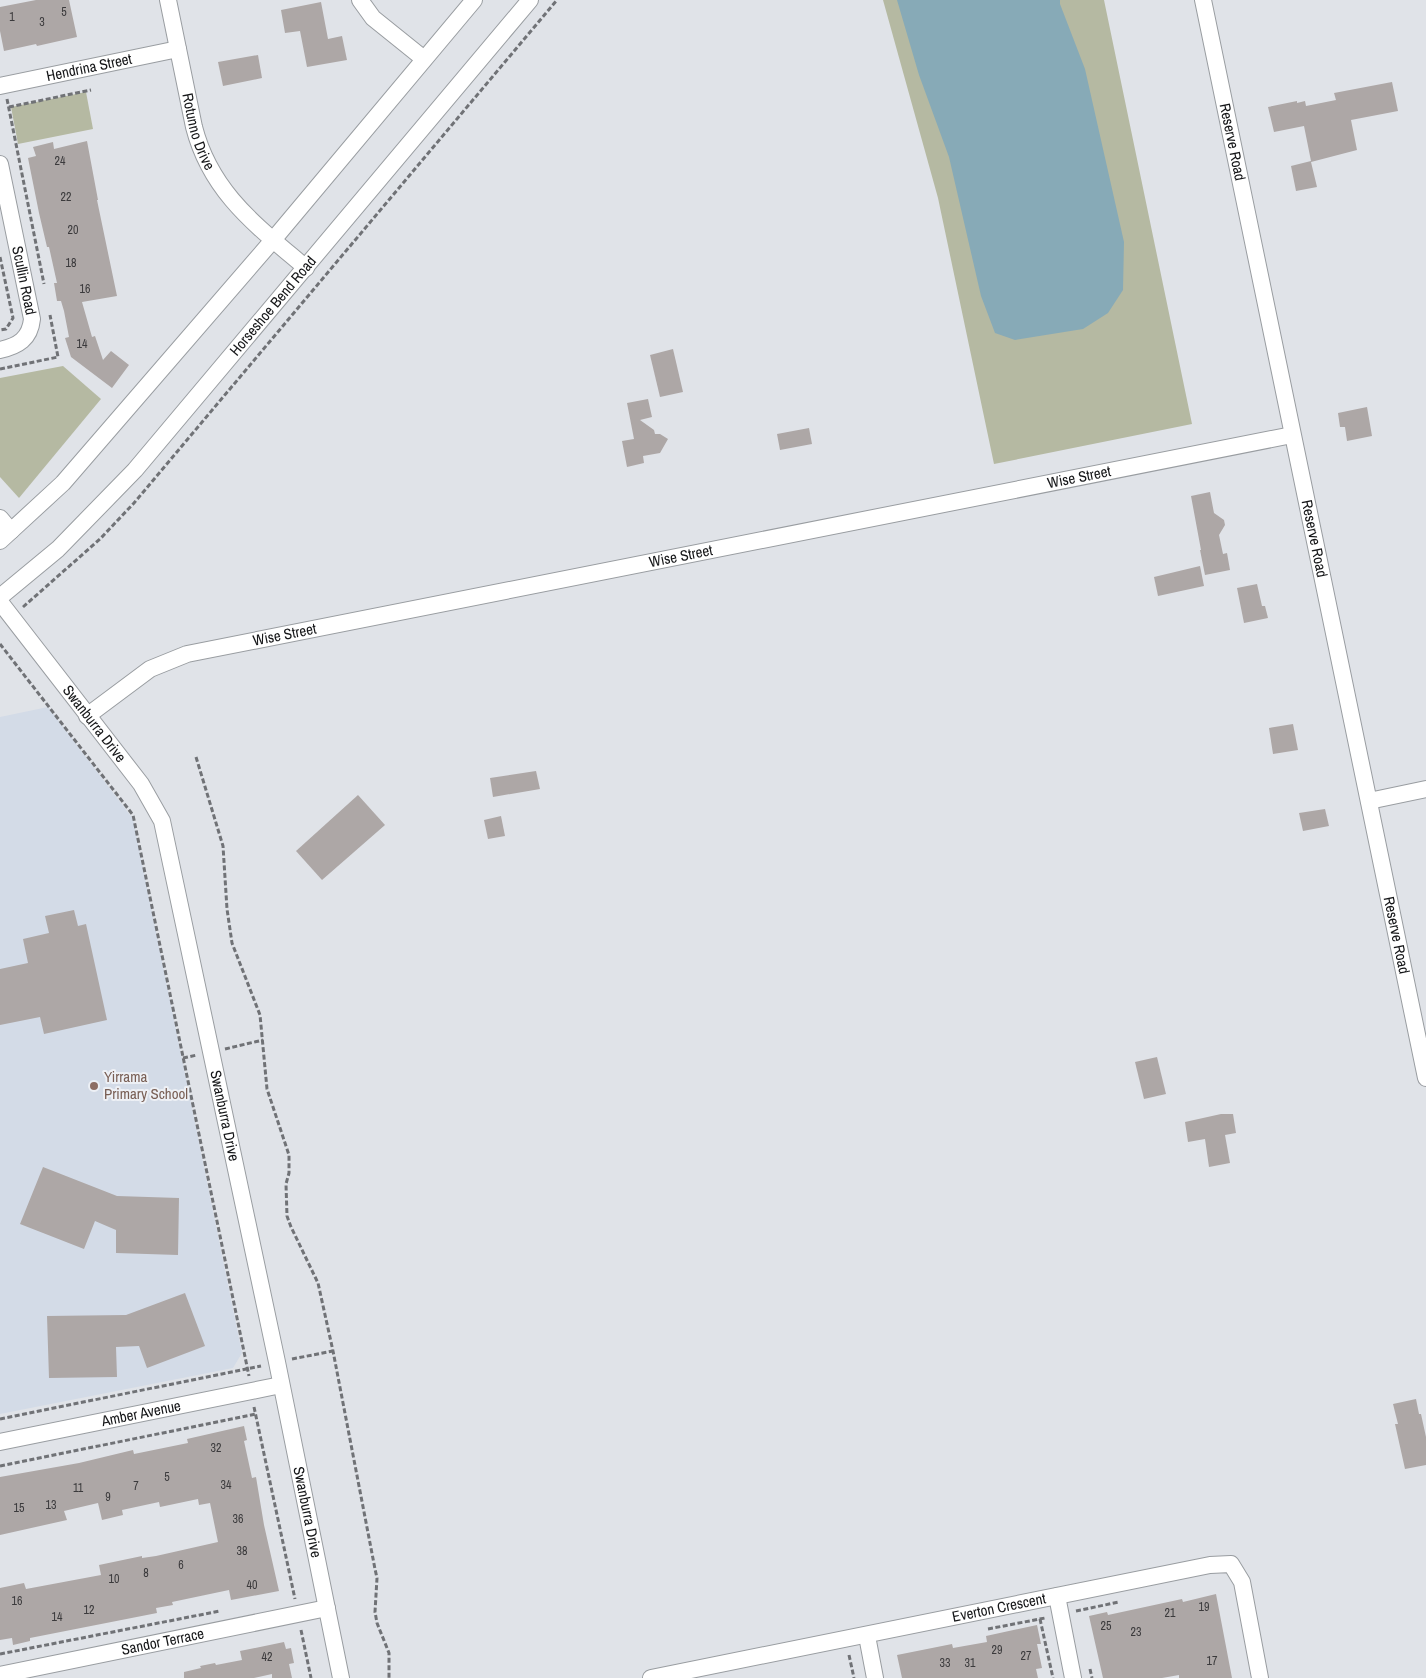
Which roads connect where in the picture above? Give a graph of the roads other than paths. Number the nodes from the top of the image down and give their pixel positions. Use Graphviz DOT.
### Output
graph roads {
  1 [pos="168,0"];
  2 [pos="360,0"];
  3 [pos="474,0"];
  4 [pos="530,0"];
  5 [pos="1203,0"];
  6 [pos="178,49"];
  7 [pos="424,59"];
  8 [pos="0,86"];
  9 [pos="0,164"];
  10 [pos="273,240"];
  11 [pos="306,268"];
  12 [pos="0,350"];
  13 [pos="1292,435"];
  14 [pos="0,518"];
  15 [pos="5,536"];
  16 [pos="0,597"];
  17 [pos="0,602"];
  18 [pos="87,716"];
  19 [pos="1426,789"];
  20 [pos="1369,801"];
  21 [pos="1426,1078"];
  22 [pos="281,1385"];
  23 [pos="0,1442"];
  24 [pos="1057,1596"];
  25 [pos="327,1608"];
  26 [pos="867,1636"];
  27 [pos="0,1675"];
  28 [pos="341,1678"];
  29 [pos="651,1678"];
  30 [pos="875,1678"];
  31 [pos="1073,1678"];
  32 [pos="1260,1678"];
  1 -- 6 [label="street, Rotunno Drive"];
  2 -- 7 [label="street"];
  3 -- 7 [label="street"];
  4 -- 11 [label="street, Horseshoe Bend Road"];
  5 -- 13 [label="street, Reserve Road"];
  6 -- 8 [label="street, Hendrina Street"];
  6 -- 10 [label="street, Rotunno Drive"];
  7 -- 10 [label="street"];
  9 -- 12 [label="street, Scullin Road"];
  10 -- 11 [label="street, Rotunno Drive"];
  10 -- 15 [label="street"];
  11 -- 16 [label="street, Horseshoe Bend Road"];
  13 -- 18 [label="street, Wise Street"];
  13 -- 20 [label="street, Reserve Road"];
  14 -- 15 [label="street"];
  17 -- 18 [label="street, Swanburra Drive"];
  18 -- 22 [label="street, Swanburra Drive"];
  19 -- 20 [label="street"];
  20 -- 21 [label="street, Reserve Road"];
  22 -- 23 [label="street, Amber Avenue"];
  22 -- 25 [label="street, Swanburra Drive"];
  24 -- 26 [label="street, Everton Crescent"];
  24 -- 31 [label="street"];
  24 -- 32 [label="street, Everton Crescent"];
  25 -- 27 [label="street, Sandor Terrace"];
  25 -- 28 [label="street, Swanburra Drive"];
  26 -- 29 [label="street, Everton Crescent"];
  26 -- 30 [label="street"];
}
